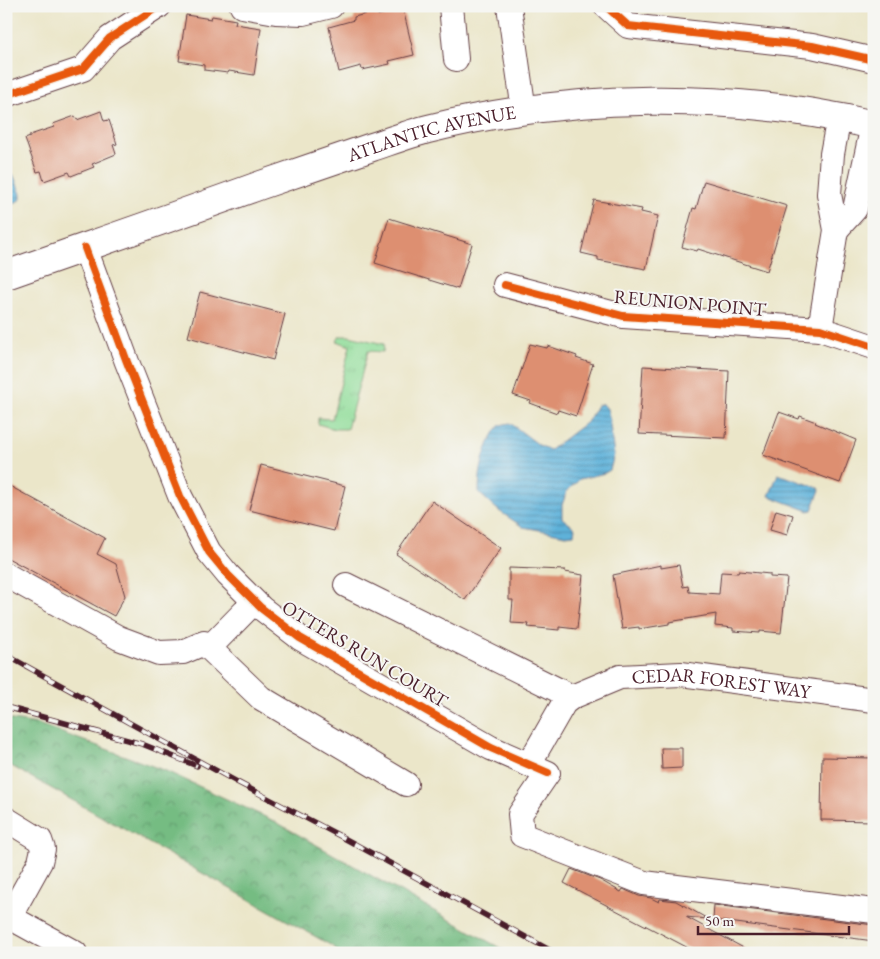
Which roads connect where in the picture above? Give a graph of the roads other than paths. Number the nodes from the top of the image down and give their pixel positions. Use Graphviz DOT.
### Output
graph roads {
  1 [pos="159,6"];
  2 [pos="242,6"];
  3 [pos="331,6"];
  4 [pos="450,6"];
  5 [pos="509,6"];
  6 [pos="606,6"];
  7 [pos="456,60"];
  8 [pos="874,60"];
  9 [pos="9,94"];
  10 [pos="524,111"];
  11 [pos="839,117"];
  12 [pos="873,125"];
  13 [pos="836,230"];
  14 [pos="85,248"];
  15 [pos="6,275"];
  16 [pos="505,285"];
  17 [pos="820,330"];
  18 [pos="874,346"];
  19 [pos="6,575"];
  20 [pos="346,584"];
  21 [pos="254,602"];
  22 [pos="204,643"];
  23 [pos="572,697"];
  24 [pos="874,700"];
  25 [pos="538,768"];
  26 [pos="406,784"];
  27 [pos="6,819"];
  28 [pos="874,911"];
  29 [pos="8,916"];
  30 [pos="75,953"];
  1 -- 9 [label="street"];
  2 -- 3 [label="street"];
  4 -- 7 [label="street"];
  5 -- 10 [label="street"];
  6 -- 8 [label="street"];
  10 -- 11 [label="main road, ATLANTIC AVENUE"];
  10 -- 14 [label="main road, ATLANTIC AVENUE"];
  11 -- 12 [label="main road, ATLANTIC AVENUE"];
  11 -- 13 [label="street"];
  12 -- 13 [label="street"];
  13 -- 17 [label="street"];
  14 -- 15 [label="main road, ATLANTIC AVENUE"];
  14 -- 21 [label="street, OTTERS RUN COURT"];
  16 -- 17 [label="street, REUNION POINT"];
  17 -- 18 [label="street, REUNION POINT"];
  19 -- 22 [label="street"];
  20 -- 23 [label="street"];
  21 -- 25 [label="street, OTTERS RUN COURT"];
  21 -- 26 [label="street"];
  23 -- 24 [label="street, CEDAR FOREST WAY"];
  23 -- 25 [label="street, CEDAR FOREST WAY"];
  25 -- 28 [label="street, CEDAR FOREST WAY"];
  27 -- 29 [label="street"];
  29 -- 30 [label="street"];
}
